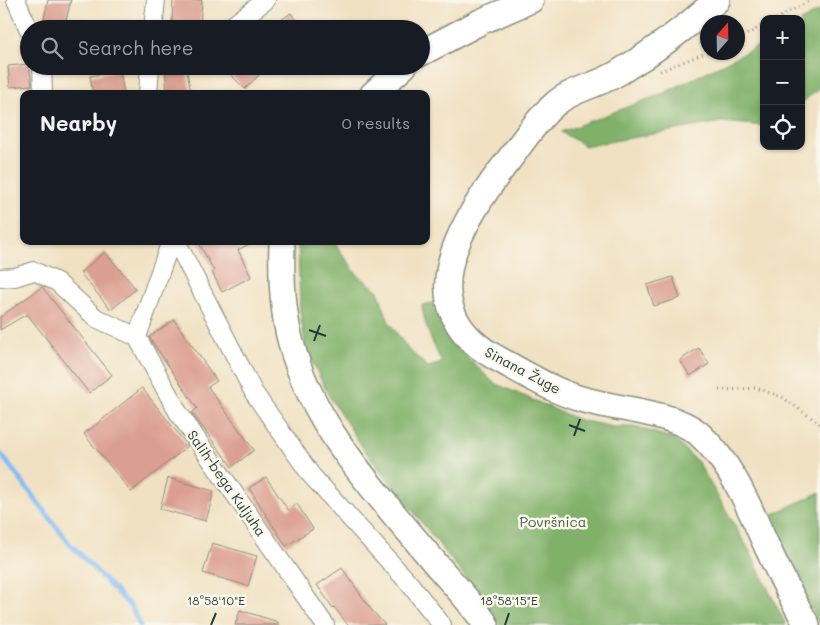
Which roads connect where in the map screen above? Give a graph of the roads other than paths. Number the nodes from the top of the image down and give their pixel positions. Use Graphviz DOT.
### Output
graph roads {
  1 [pos="16,0"];
  2 [pos="156,0"];
  3 [pos="266,0"];
  4 [pos="530,0"];
  5 [pos="717,0"];
  6 [pos="25,20"];
  7 [pos="157,20"];
  8 [pos="240,20"];
  9 [pos="430,48"];
  10 [pos="42,75"];
  11 [pos="149,75"];
  12 [pos="394,75"];
  13 [pos="43,90"];
  14 [pos="148,90"];
  15 [pos="377,90"];
  16 [pos="170,245"];
  17 [pos="178,245"];
  18 [pos="282,245"];
  19 [pos="0,278"];
  20 [pos="137,337"];
  21 [pos="325,625"];
  22 [pos="442,625"];
  23 [pos="486,625"];
  24 [pos="807,625"];
  1 -- 6 [label="street"];
  2 -- 7 [label="street"];
  3 -- 8 [label="street"];
  4 -- 9 [label="main road"];
  5 -- 24 [label="main road, Sinana Žuge"];
  10 -- 13 [label="street"];
  11 -- 14 [label="street"];
  12 -- 15 [label="main road"];
  16 -- 20 [label="street"];
  17 -- 22 [label="street"];
  18 -- 23 [label="main road"];
  19 -- 20 [label="street"];
  20 -- 21 [label="street, Salih-bega Kuljuha"];
}
